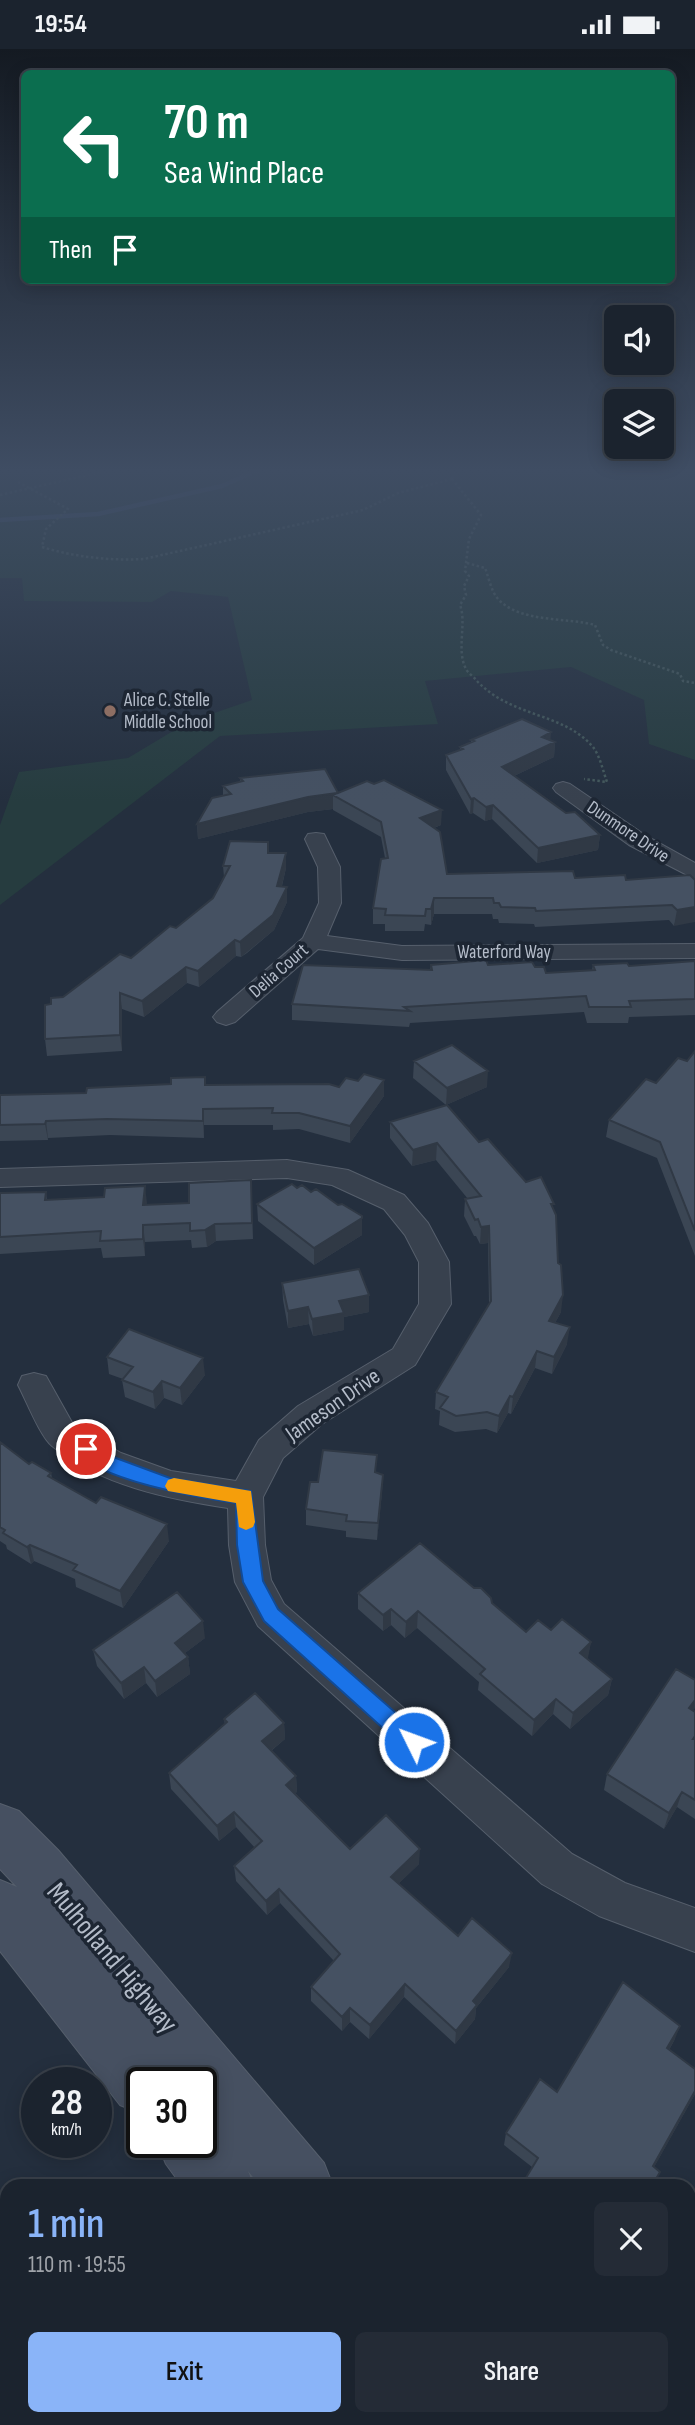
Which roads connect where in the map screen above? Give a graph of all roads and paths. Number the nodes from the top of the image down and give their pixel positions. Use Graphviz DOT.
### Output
graph roads {
  1 [pos="467,581"];
  2 [pos="490,581"];
  3 [pos="695,683"];
  4 [pos="563,787"];
  5 [pos="316,839"];
  6 [pos="695,872"];
  7 [pos="313,941"];
  8 [pos="695,951"];
  9 [pos="226,1017"];
  10 [pos="0,1178"];
  11 [pos="34,1385"];
  12 [pos="245,1497"];
  13 [pos="0,1830"];
  14 [pos="0,1908"];
  15 [pos="695,1930"];
  16 [pos="129,2067"];
  17 [pos="200,2158"];
  18 [pos="217,2179"];
  19 [pos="295,2179"];
  1 -- 4 [label="path"];
  2 -- 3 [label="path"];
  4 -- 6 [label="street, Dunmore Drive"];
  5 -- 7 [label="street, Delia Court"];
  7 -- 8 [label="street, Waterford Way"];
  7 -- 9 [label="street, Delia Court"];
  10 -- 12 [label="street, Jameson Drive"];
  11 -- 12 [label="street"];
  12 -- 15 [label="street"];
  13 -- 19 [label="main road, Mulholland Highway"];
  14 -- 16 [label="main road"];
  17 -- 18 [label="main road"];
}
